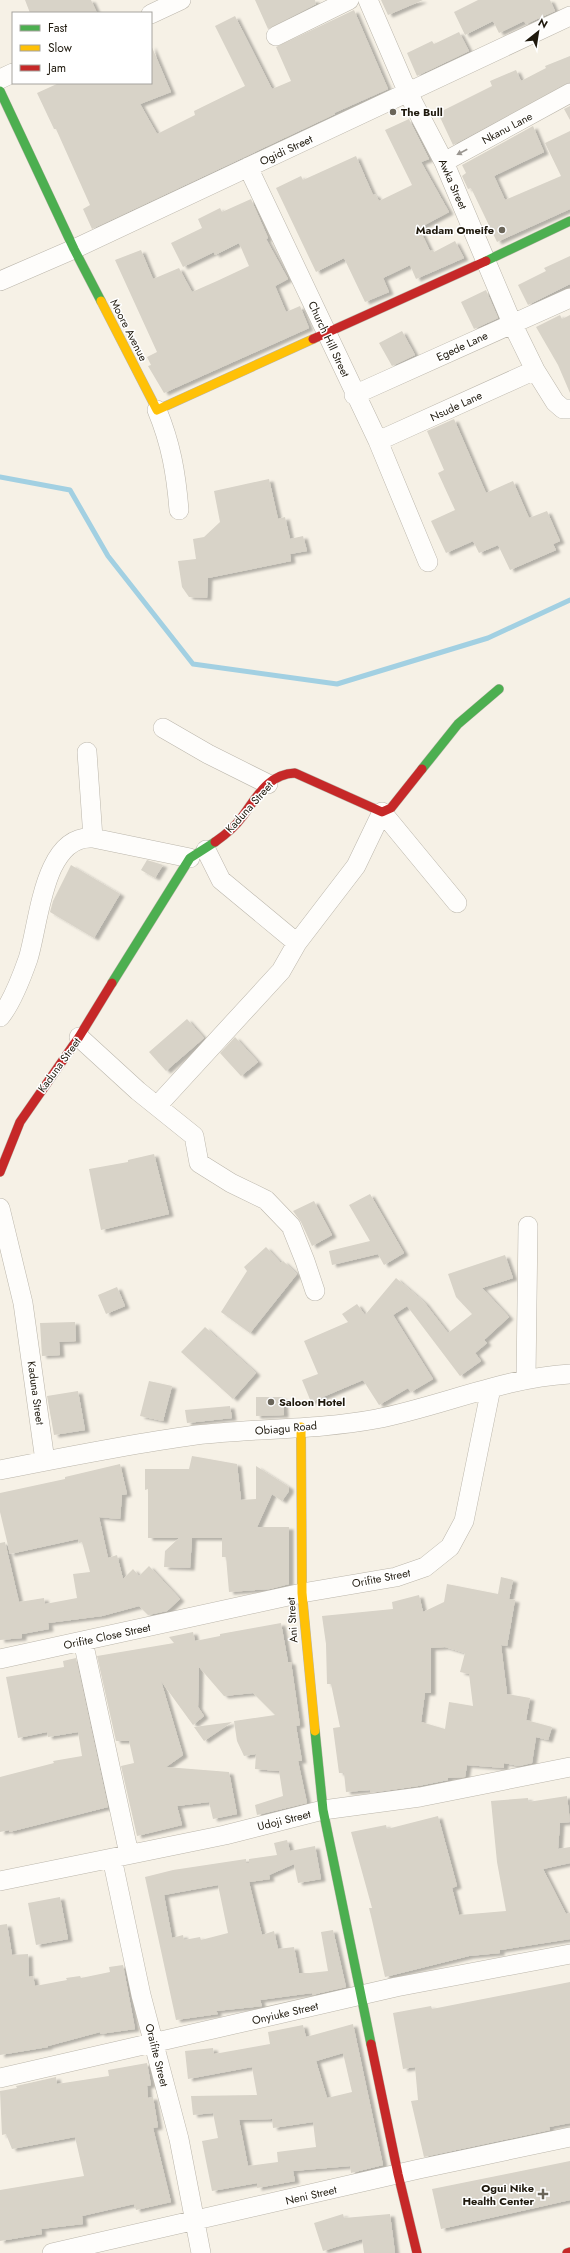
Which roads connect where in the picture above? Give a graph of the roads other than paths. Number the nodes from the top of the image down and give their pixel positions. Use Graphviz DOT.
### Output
graph roads {
  1 [pos="349,0"];
  2 [pos="368,0"];
  3 [pos="564,0"];
  4 [pos="174,2"];
  5 [pos="152,13"];
  6 [pos="570,14"];
  7 [pos="276,36"];
  8 [pos="12,73"];
  9 [pos="0,79"];
  10 [pos="0,91"];
  11 [pos="408,93"];
  12 [pos="570,93"];
  13 [pos="444,162"];
  14 [pos="248,167"];
  15 [pos="570,220"];
  16 [pos="74,249"];
  17 [pos="486,261"];
  18 [pos="0,281"];
  19 [pos="570,298"];
  20 [pos="512,323"];
  21 [pos="327,333"];
  22 [pos="534,370"];
  23 [pos="354,395"];
  24 [pos="567,409"];
  25 [pos="157,410"];
  26 [pos="378,442"];
  27 [pos="179,510"];
  28 [pos="428,562"];
  29 [pos="499,689"];
  30 [pos="163,728"];
  31 [pos="87,752"];
  32 [pos="268,784"];
  33 [pos="382,812"];
  34 [pos="93,838"];
  35 [pos="198,854"];
  36 [pos="457,903"];
  37 [pos="297,943"];
  38 [pos="0,1017"];
  39 [pos="79,1037"];
  40 [pos="157,1106"];
  41 [pos="0,1172"];
  42 [pos="0,1208"];
  43 [pos="528,1226"];
  44 [pos="314,1291"];
  45 [pos="570,1374"];
  46 [pos="526,1378"];
  47 [pos="491,1388"];
  48 [pos="301,1427"];
  49 [pos="45,1461"];
  50 [pos="0,1470"];
  51 [pos="302,1593"];
  52 [pos="214,1612"];
  53 [pos="83,1641"];
  54 [pos="0,1659"];
  55 [pos="570,1767"];
  56 [pos="323,1810"];
  57 [pos="121,1856"];
  58 [pos="0,1881"];
  59 [pos="570,1954"];
  60 [pos="360,1996"];
  61 [pos="154,2043"];
  62 [pos="0,2078"];
  63 [pos="570,2137"];
  64 [pos="398,2174"];
  65 [pos="196,2220"];
  66 [pos="570,2252"];
  67 [pos="52,2253"];
  68 [pos="202,2253"];
  69 [pos="417,2253"];
  70 [pos="567,2253"];
  1 -- 7 [label="street"];
  2 -- 11 [label="street, Awka Street"];
  3 -- 6 [label="street"];
  4 -- 5 [label="street"];
  6 -- 11 [label="street, Ogidi Street"];
  8 -- 9 [label="street"];
  10 -- 16 [label="street, Moore Avenue"];
  11 -- 13 [label="street, Awka Street"];
  11 -- 14 [label="street, Ogidi Street"];
  12 -- 13 [label="street, Nkanu Lane, one-way"];
  13 -- 17 [label="street, Awka Street"];
  14 -- 16 [label="street, Ogidi Street"];
  14 -- 21 [label="street, Church Hill Street"];
  15 -- 17 [label="street"];
  16 -- 18 [label="street, Ogidi Street"];
  16 -- 25 [label="street, Moore Avenue"];
  17 -- 20 [label="street, Awka Street"];
  17 -- 21 [label="street"];
  19 -- 20 [label="street, Egede Lane"];
  20 -- 22 [label="street, Awka Street"];
  20 -- 23 [label="street, Egede Lane"];
  21 -- 23 [label="street, Church Hill Street"];
  21 -- 25 [label="street"];
  22 -- 24 [label="street, Awka Street"];
  22 -- 26 [label="street, Nsude Lane"];
  23 -- 26 [label="street, Church Hill Street"];
  25 -- 27 [label="street"];
  26 -- 28 [label="street, Church Hill Street"];
  29 -- 33 [label="street"];
  30 -- 32 [label="street"];
  31 -- 34 [label="street"];
  32 -- 33 [label="street, Kaduna Street"];
  32 -- 35 [label="street, Kaduna Street"];
  33 -- 36 [label="street"];
  33 -- 37 [label="street"];
  34 -- 35 [label="street"];
  34 -- 38 [label="street"];
  35 -- 37 [label="street"];
  35 -- 39 [label="street, Kaduna Street"];
  37 -- 40 [label="street"];
  39 -- 40 [label="street"];
  39 -- 41 [label="street, Kaduna Street"];
  40 -- 44 [label="street"];
  42 -- 49 [label="street, Kaduna Street"];
  43 -- 46 [label="street"];
  45 -- 46 [label="street, Obiagu Road"];
  46 -- 47 [label="street, Obiagu Road"];
  47 -- 48 [label="street, Obiagu Road"];
  47 -- 51 [label="street, Orifite Street"];
  48 -- 49 [label="street, Obiagu Road"];
  48 -- 51 [label="street, Ani Street"];
  49 -- 50 [label="street, Obiagu Road"];
  51 -- 52 [label="street, Orifite Street"];
  51 -- 56 [label="street, Ani Street"];
  52 -- 53 [label="street, Orifite Close Street"];
  53 -- 54 [label="street, Orifite Close Street"];
  53 -- 57 [label="street, Oraifite Street"];
  55 -- 56 [label="street, Udoji Street"];
  56 -- 57 [label="street, Udoji Street"];
  56 -- 60 [label="street, Ani Street"];
  57 -- 58 [label="street, Udoji Street"];
  57 -- 61 [label="street, Oraifite Street"];
  59 -- 60 [label="street, Onyiuke Street"];
  60 -- 61 [label="street, Onyiuke Street"];
  60 -- 64 [label="street, Ani Street"];
  61 -- 62 [label="street, Onyiuke Street"];
  61 -- 65 [label="street, Oraifite Street"];
  63 -- 64 [label="street, Neni Street"];
  64 -- 65 [label="street, Neni Street"];
  64 -- 69 [label="street, Ani Street"];
  65 -- 67 [label="street, Neni Street"];
  65 -- 68 [label="street, Oraifite Street"];
  66 -- 70 [label="street"];
}
